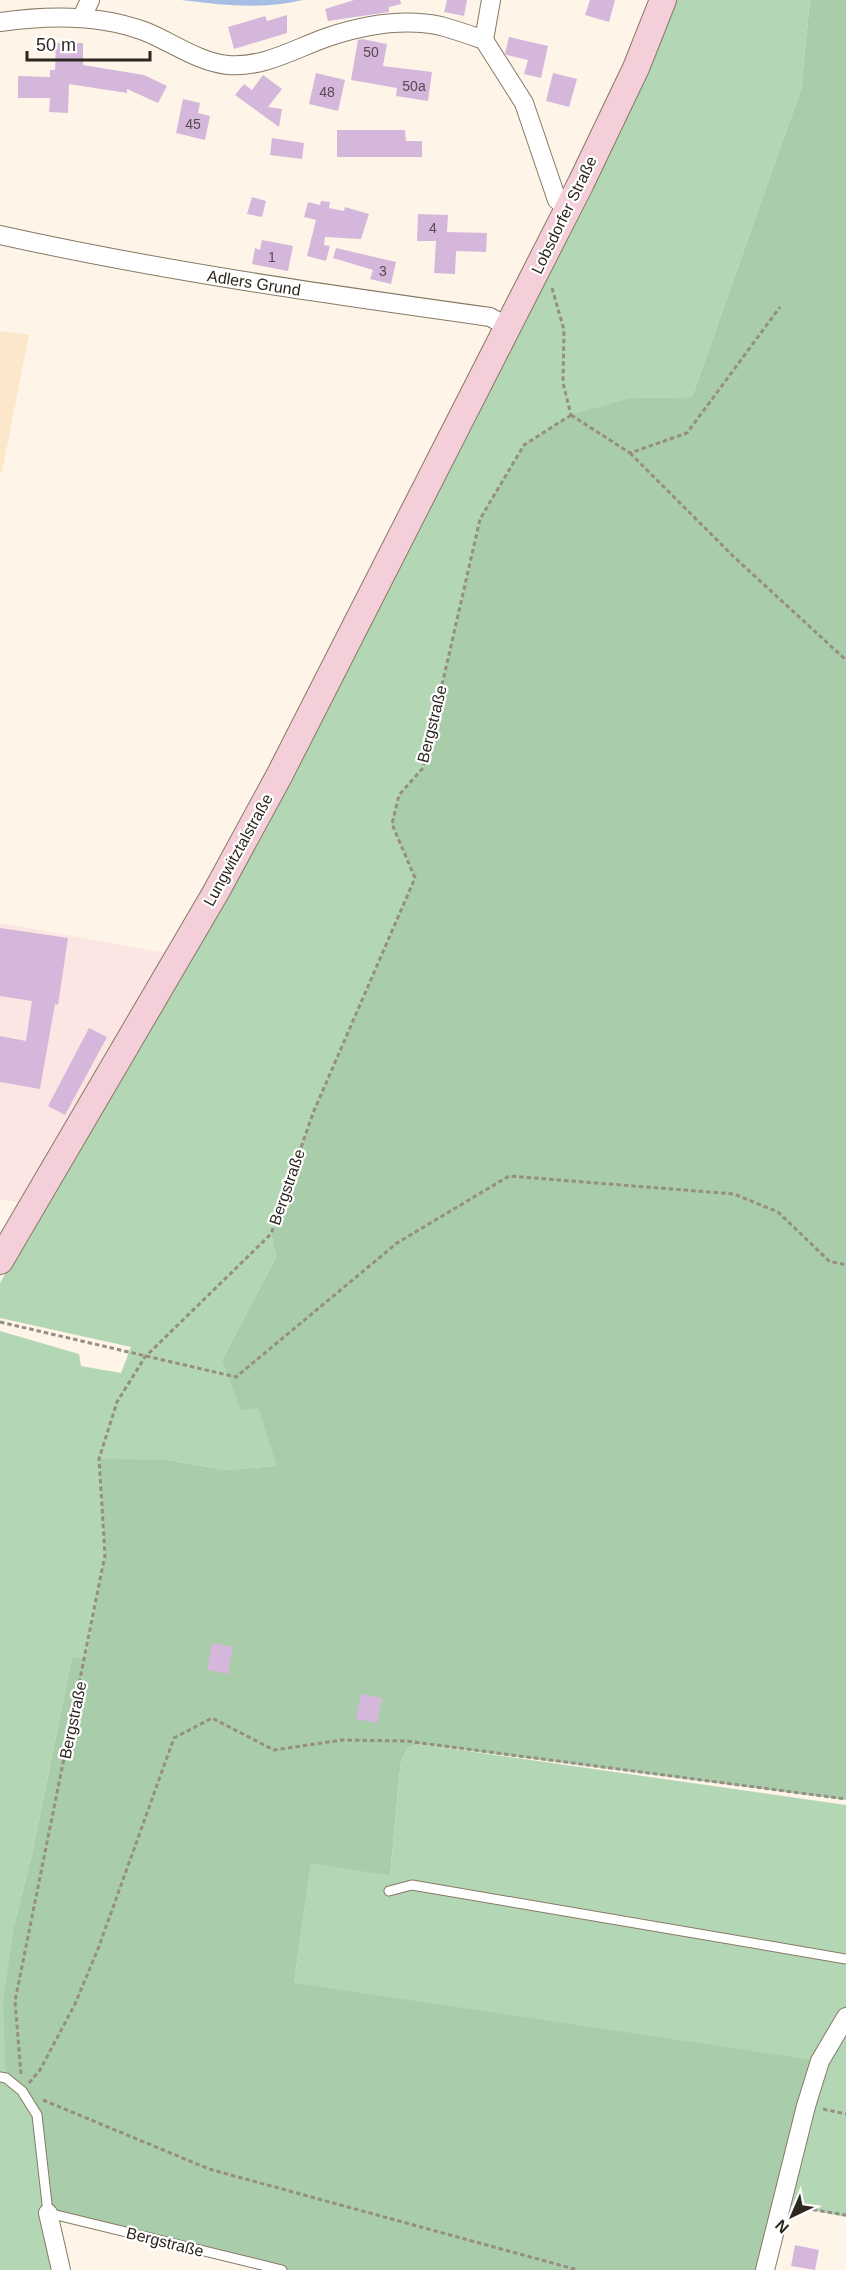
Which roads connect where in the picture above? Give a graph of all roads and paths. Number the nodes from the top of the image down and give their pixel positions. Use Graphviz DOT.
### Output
graph roads {
  1 [pos="90,0"];
  2 [pos="491,0"];
  3 [pos="663,0"];
  4 [pos="82,17"];
  5 [pos="0,22"];
  6 [pos="484,40"];
  7 [pos="568,206"];
  8 [pos="0,235"];
  9 [pos="543,258"];
  10 [pos="780,307"];
  11 [pos="508,327"];
  12 [pos="571,415"];
  13 [pos="457,427"];
  14 [pos="630,453"];
  15 [pos="846,660"];
  16 [pos="0,1261"];
  17 [pos="846,1265"];
  18 [pos="0,1322"];
  19 [pos="145,1357"];
  20 [pos="846,1799"];
  21 [pos="389,1891"];
  22 [pos="846,1959"];
  23 [pos="846,2017"];
  24 [pos="0,2077"];
  25 [pos="22,2091"];
  26 [pos="806,2106"];
  27 [pos="846,2114"];
  28 [pos="781,2204"];
  29 [pos="48,2213"];
  30 [pos="846,2216"];
  31 [pos="61,2270"];
  32 [pos="282,2270"];
  33 [pos="578,2270"];
  34 [pos="765,2270"];
  1 -- 4 [label="street"];
  2 -- 6 [label="street"];
  3 -- 7 [label="main road, Lobsdorfer Straße"];
  4 -- 5 [label="street"];
  4 -- 6 [label="street"];
  6 -- 7 [label="street"];
  7 -- 9 [label="main road, Lobsdorfer Straße"];
  8 -- 11 [label="street, Adlers Grund"];
  9 -- 11 [label="main road, Lobsdorfer Straße"];
  9 -- 12 [label="path"];
  10 -- 14 [label="path"];
  11 -- 13 [label="main road, Lobsdorfer Straße"];
  12 -- 14 [label="path"];
  12 -- 19 [label="path, Bergstraße"];
  13 -- 16 [label="main road, Lungwitztalstraße"];
  14 -- 15 [label="path"];
  17 -- 19 [label="path"];
  18 -- 19 [label="path"];
  19 -- 25 [label="path, Bergstraße"];
  20 -- 25 [label="path"];
  21 -- 22 [label="lane"];
  23 -- 26 [label="street"];
  24 -- 25 [label="lane"];
  25 -- 29 [label="lane"];
  25 -- 33 [label="path"];
  26 -- 27 [label="path"];
  26 -- 28 [label="street"];
  28 -- 30 [label="path"];
  28 -- 34 [label="street"];
  29 -- 31 [label="street"];
  29 -- 32 [label="lane, Bergstraße"];
}
